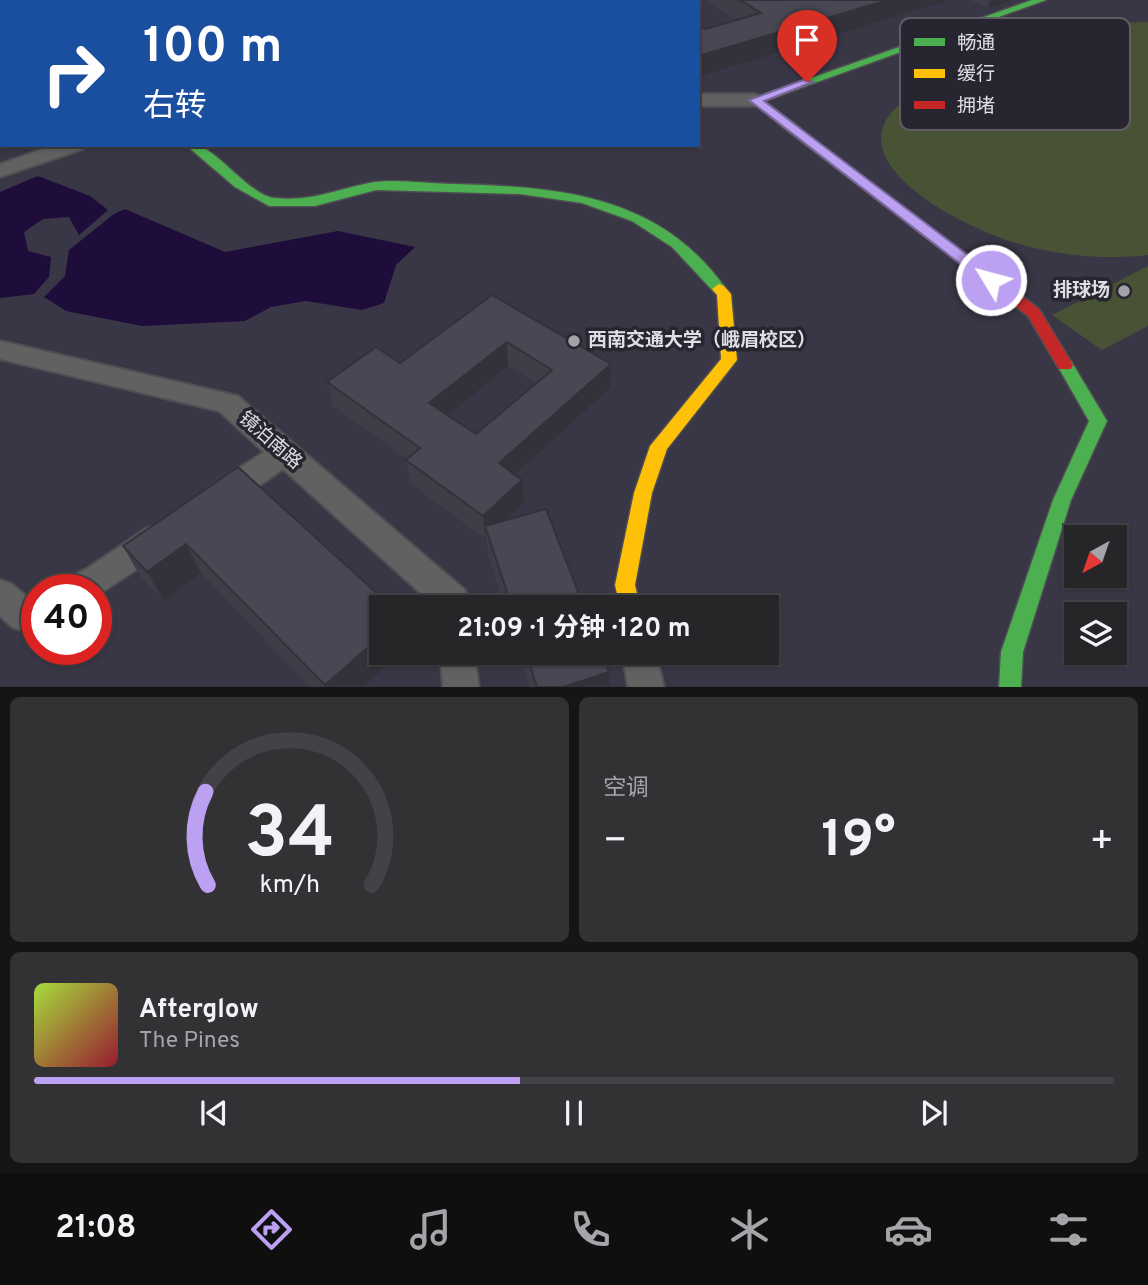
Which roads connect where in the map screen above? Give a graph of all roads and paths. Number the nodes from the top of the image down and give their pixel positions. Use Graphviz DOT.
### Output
graph roads {
  1 [pos="1041,0"];
  2 [pos="990,18"];
  3 [pos="900,49"];
  4 [pos="700,100"];
  5 [pos="755,100"];
  6 [pos="70,147"];
  7 [pos="194,147"];
  8 [pos="0,171"];
  9 [pos="0,350"];
  10 [pos="285,453"];
  11 [pos="106,574"];
  12 [pos="0,595"];
  13 [pos="446,595"];
  14 [pos="627,595"];
  15 [pos="21,613"];
  16 [pos="458,665"];
  17 [pos="641,665"];
  18 [pos="461,687"];
  19 [pos="646,687"];
  20 [pos="1010,687"];
  1 -- 2 [label="street"];
  3 -- 5 [label="street"];
  4 -- 5 [label="street"];
  5 -- 20 [label="street"];
  6 -- 8 [label="street"];
  7 -- 14 [label="street"];
  9 -- 10 [label="street, 镜泊南路"];
  10 -- 11 [label="street"];
  10 -- 13 [label="street, 镜泊南路"];
  12 -- 15 [label="street"];
  16 -- 18 [label="street"];
  17 -- 19 [label="street"];
}
